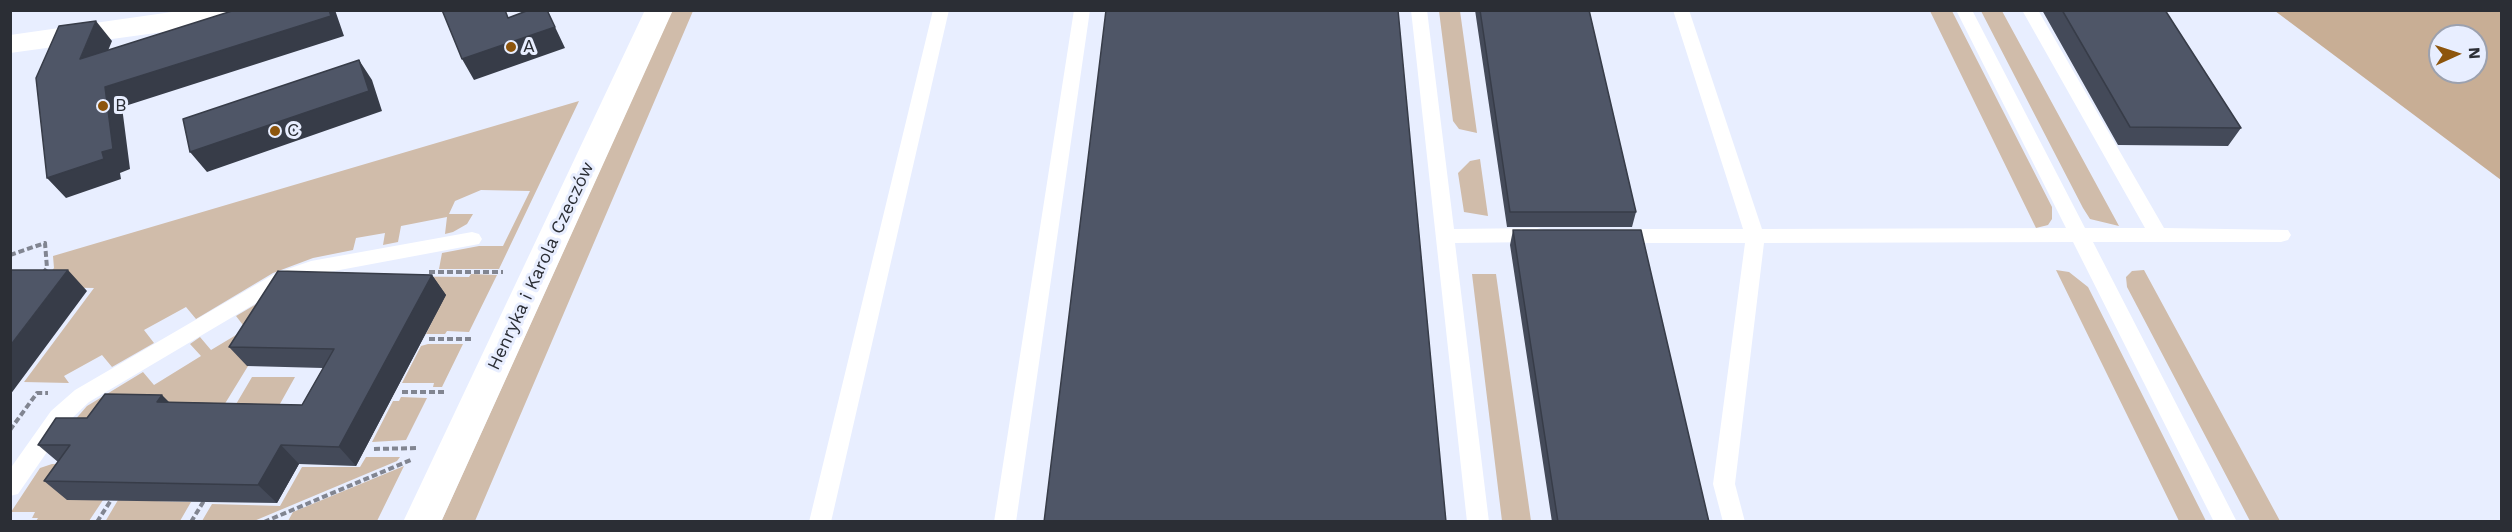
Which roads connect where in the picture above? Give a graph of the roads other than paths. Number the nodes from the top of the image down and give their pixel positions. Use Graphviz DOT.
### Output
graph roads {
  1 [pos="220,10"];
  2 [pos="659,10"];
  3 [pos="942,10"];
  4 [pos="1082,10"];
  5 [pos="1419,10"];
  6 [pos="1681,10"];
  7 [pos="1964,10"];
  8 [pos="2030,10"];
  9 [pos="10,44"];
  10 [pos="2281,235"];
  11 [pos="1445,236"];
  12 [pos="1554,236"];
  13 [pos="1600,236"];
  14 [pos="1755,236"];
  15 [pos="2159,236"];
  16 [pos="2080,237"];
  17 [pos="471,239"];
  18 [pos="10,487"];
  19 [pos="422,522"];
  20 [pos="820,522"];
  21 [pos="1005,522"];
  22 [pos="1478,522"];
  23 [pos="1734,522"];
  24 [pos="2226,522"];
  1 -- 9 [label="street"];
  2 -- 19 [label="street, Henryka i Karola Czeczów"];
  3 -- 20 [label="lane"];
  4 -- 21 [label="lane"];
  5 -- 11 [label="lane"];
  6 -- 14 [label="lane"];
  7 -- 16 [label="lane"];
  8 -- 15 [label="lane"];
  10 -- 15 [label="lane"];
  11 -- 12 [label="lane"];
  11 -- 22 [label="lane"];
  13 -- 14 [label="lane"];
  14 -- 16 [label="lane"];
  14 -- 23 [label="lane"];
  15 -- 16 [label="lane"];
  16 -- 24 [label="lane"];
  17 -- 18 [label="lane"];
}
